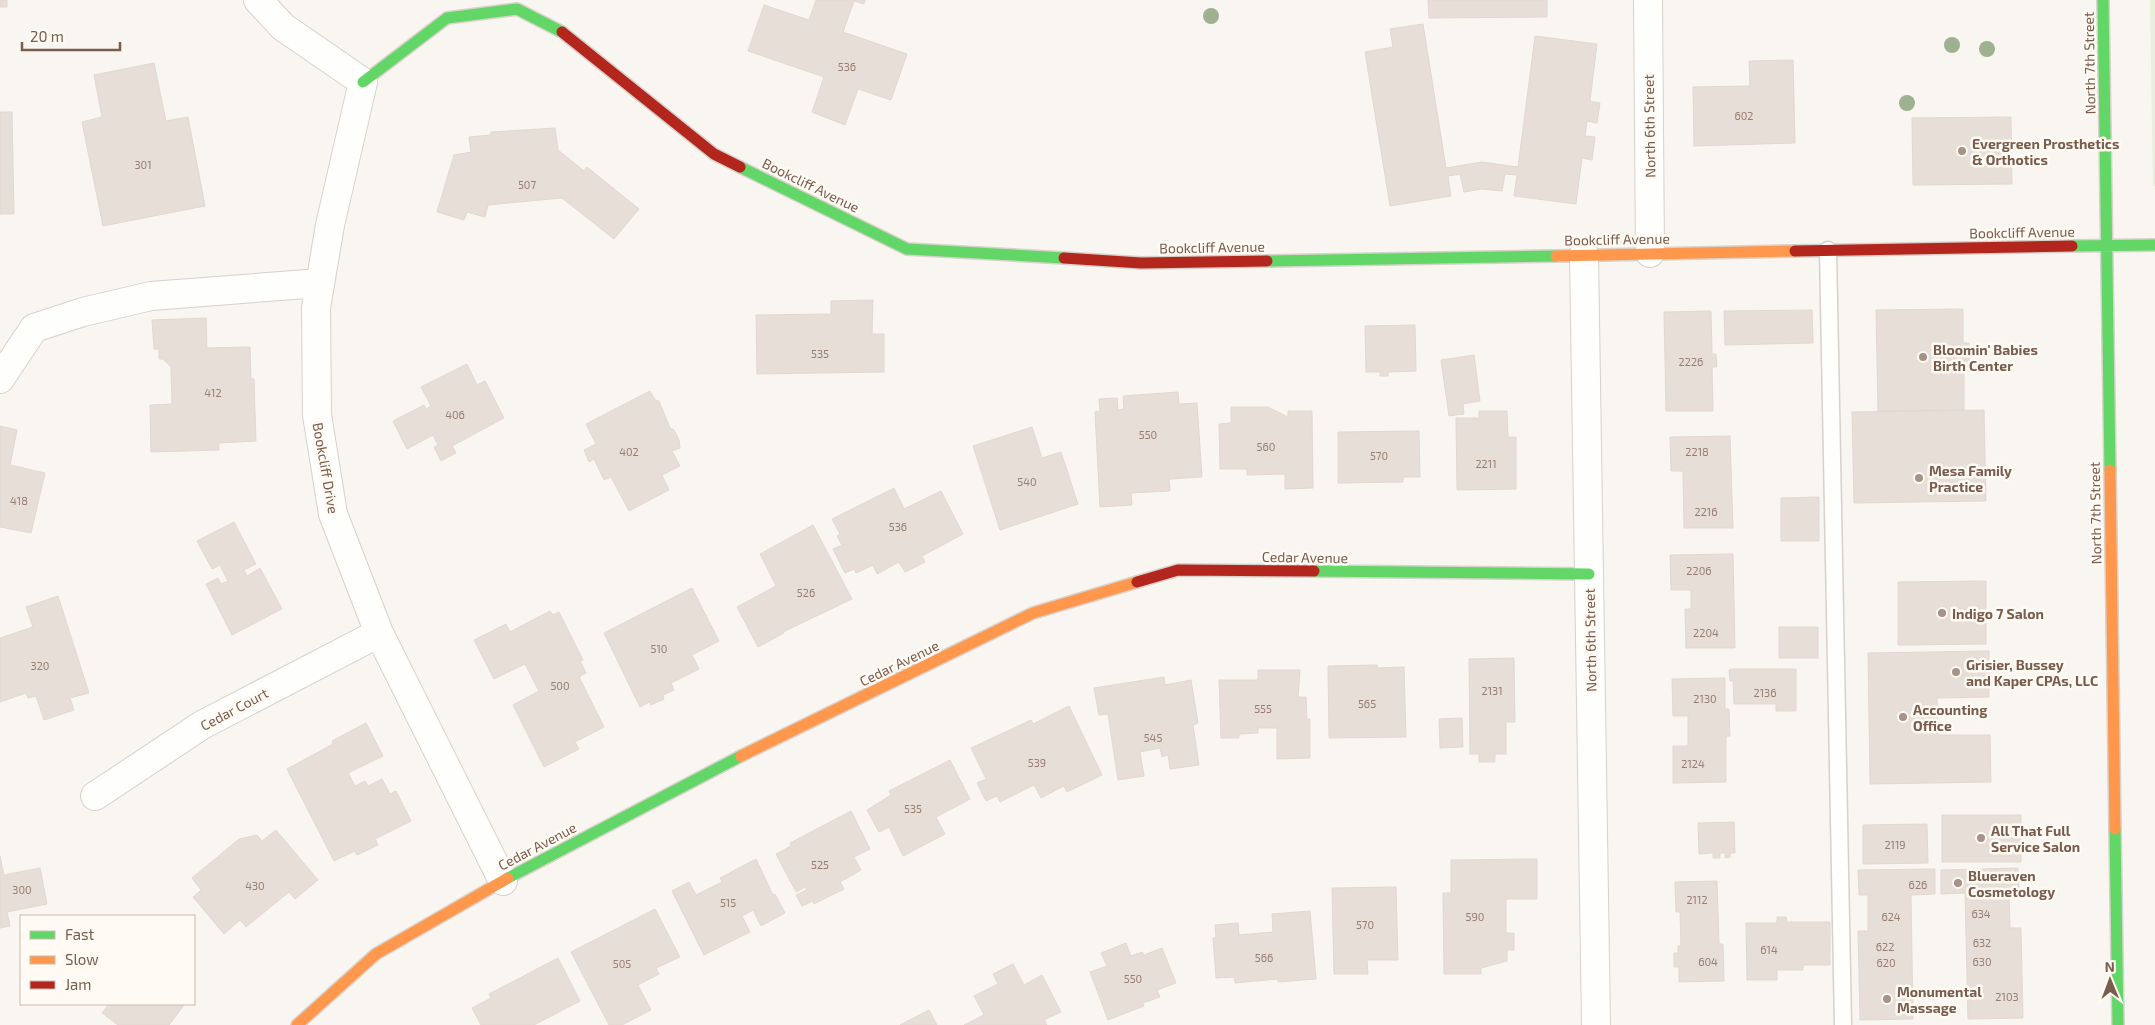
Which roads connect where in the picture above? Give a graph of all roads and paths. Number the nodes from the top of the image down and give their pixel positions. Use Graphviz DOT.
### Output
graph roads {
  1 [pos="258,0"];
  2 [pos="1648,0"];
  3 [pos="2103,0"];
  4 [pos="363,82"];
  5 [pos="2155,245"];
  6 [pos="2106,246"];
  7 [pos="1828,250"];
  8 [pos="1650,253"];
  9 [pos="1584,254"];
  10 [pos="320,283"];
  11 [pos="0,379"];
  12 [pos="1589,574"];
  13 [pos="379,633"];
  14 [pos="95,796"];
  15 [pos="503,881"];
  16 [pos="297,1025"];
  17 [pos="1596,1025"];
  18 [pos="1843,1025"];
  19 [pos="2118,1025"];
  1 -- 4 [label="street"];
  2 -- 8 [label="street, North 6th Street"];
  3 -- 6 [label="street, North 7th Street"];
  4 -- 9 [label="street, Bookcliff Avenue"];
  4 -- 10 [label="street, Bookcliff Drive"];
  5 -- 6 [label="street, Bookcliff Avenue"];
  6 -- 7 [label="street, Bookcliff Avenue"];
  6 -- 19 [label="street, North 7th Street"];
  7 -- 8 [label="street, Bookcliff Avenue"];
  7 -- 18 [label="lane"];
  8 -- 9 [label="street, Bookcliff Avenue"];
  9 -- 12 [label="street, North 6th Street"];
  10 -- 11 [label="street"];
  10 -- 13 [label="street, Bookcliff Drive"];
  12 -- 15 [label="street, Cedar Avenue"];
  12 -- 17 [label="street, North 6th Street"];
  13 -- 14 [label="street, Cedar Court"];
  13 -- 15 [label="street, Bookcliff Drive"];
  15 -- 16 [label="street, Cedar Avenue"];
}
